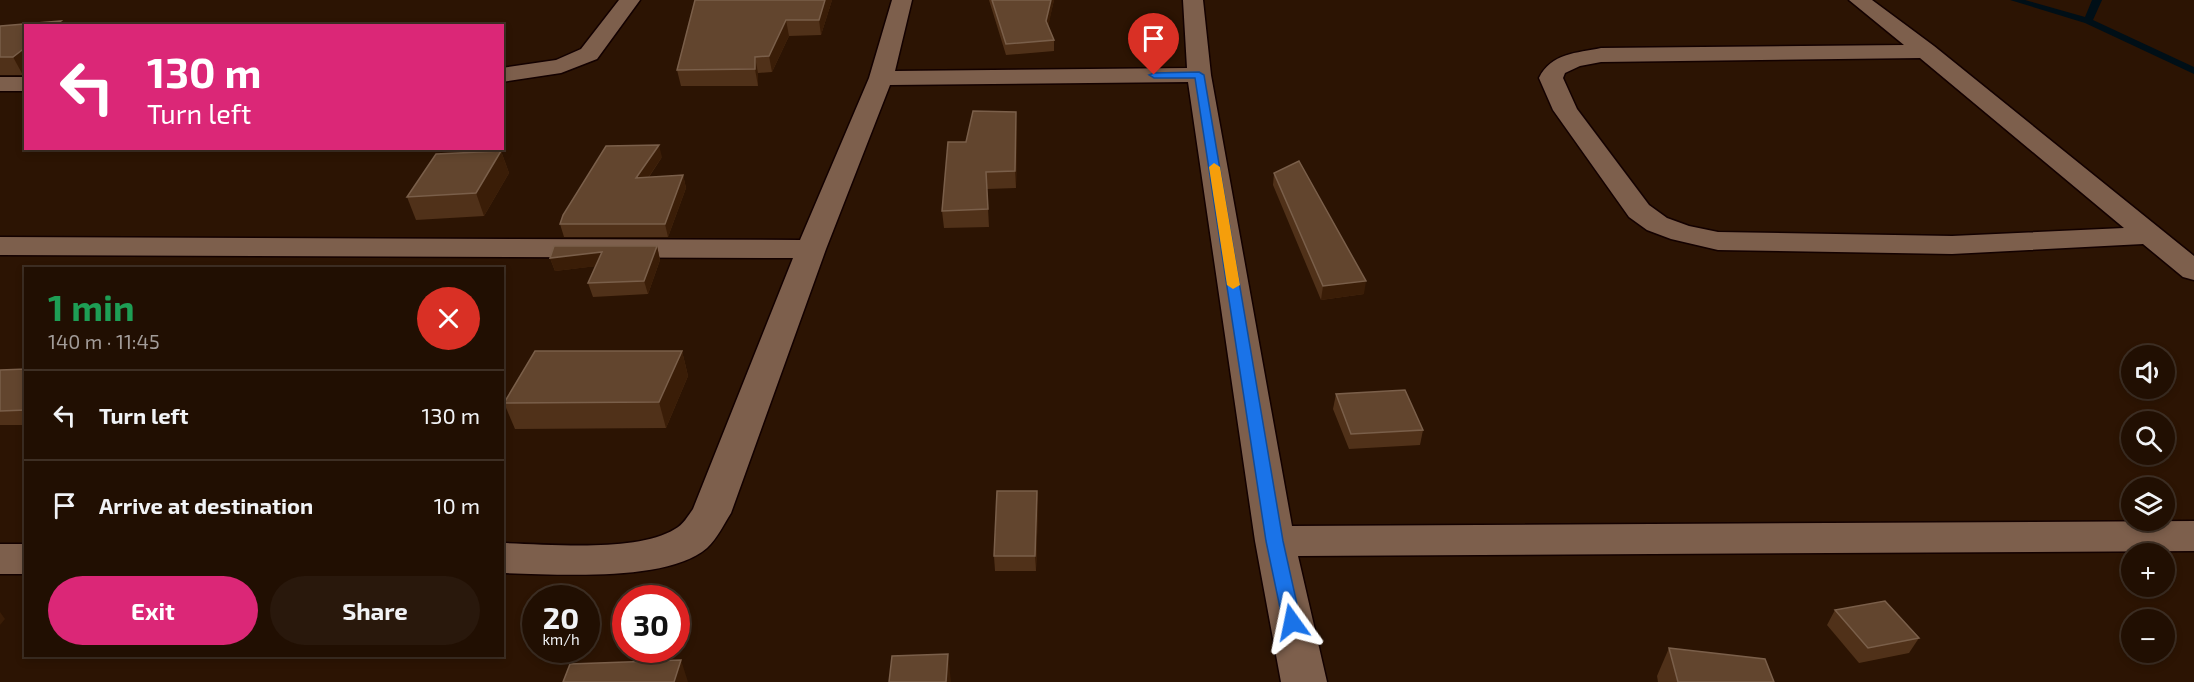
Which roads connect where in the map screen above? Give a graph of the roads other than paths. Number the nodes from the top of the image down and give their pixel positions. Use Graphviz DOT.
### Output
graph roads {
  1 [pos="630,0"];
  2 [pos="902,0"];
  3 [pos="1193,0"];
  4 [pos="1859,0"];
  5 [pos="1926,51"];
  6 [pos="504,75"];
  7 [pos="1199,75"];
  8 [pos="881,78"];
  9 [pos="0,84"];
  10 [pos="24,84"];
  11 [pos="2149,235"];
  12 [pos="0,246"];
  13 [pos="811,249"];
  14 [pos="2194,271"];
  15 [pos="2194,536"];
  16 [pos="1275,541"];
  17 [pos="504,558"];
  18 [pos="0,559"];
  19 [pos="24,559"];
  20 [pos="1304,682"];
  1 -- 6 [label="street"];
  2 -- 8 [label="street"];
  3 -- 7 [label="street"];
  4 -- 5 [label="street"];
  5 -- 11 [label="street"];
  5 -- 11 [label="street"];
  7 -- 8 [label="street"];
  7 -- 16 [label="street"];
  8 -- 13 [label="street"];
  9 -- 10 [label="street"];
  11 -- 14 [label="street"];
  12 -- 13 [label="street"];
  13 -- 17 [label="street"];
  15 -- 16 [label="street"];
  16 -- 20 [label="street"];
  18 -- 19 [label="street"];
}
